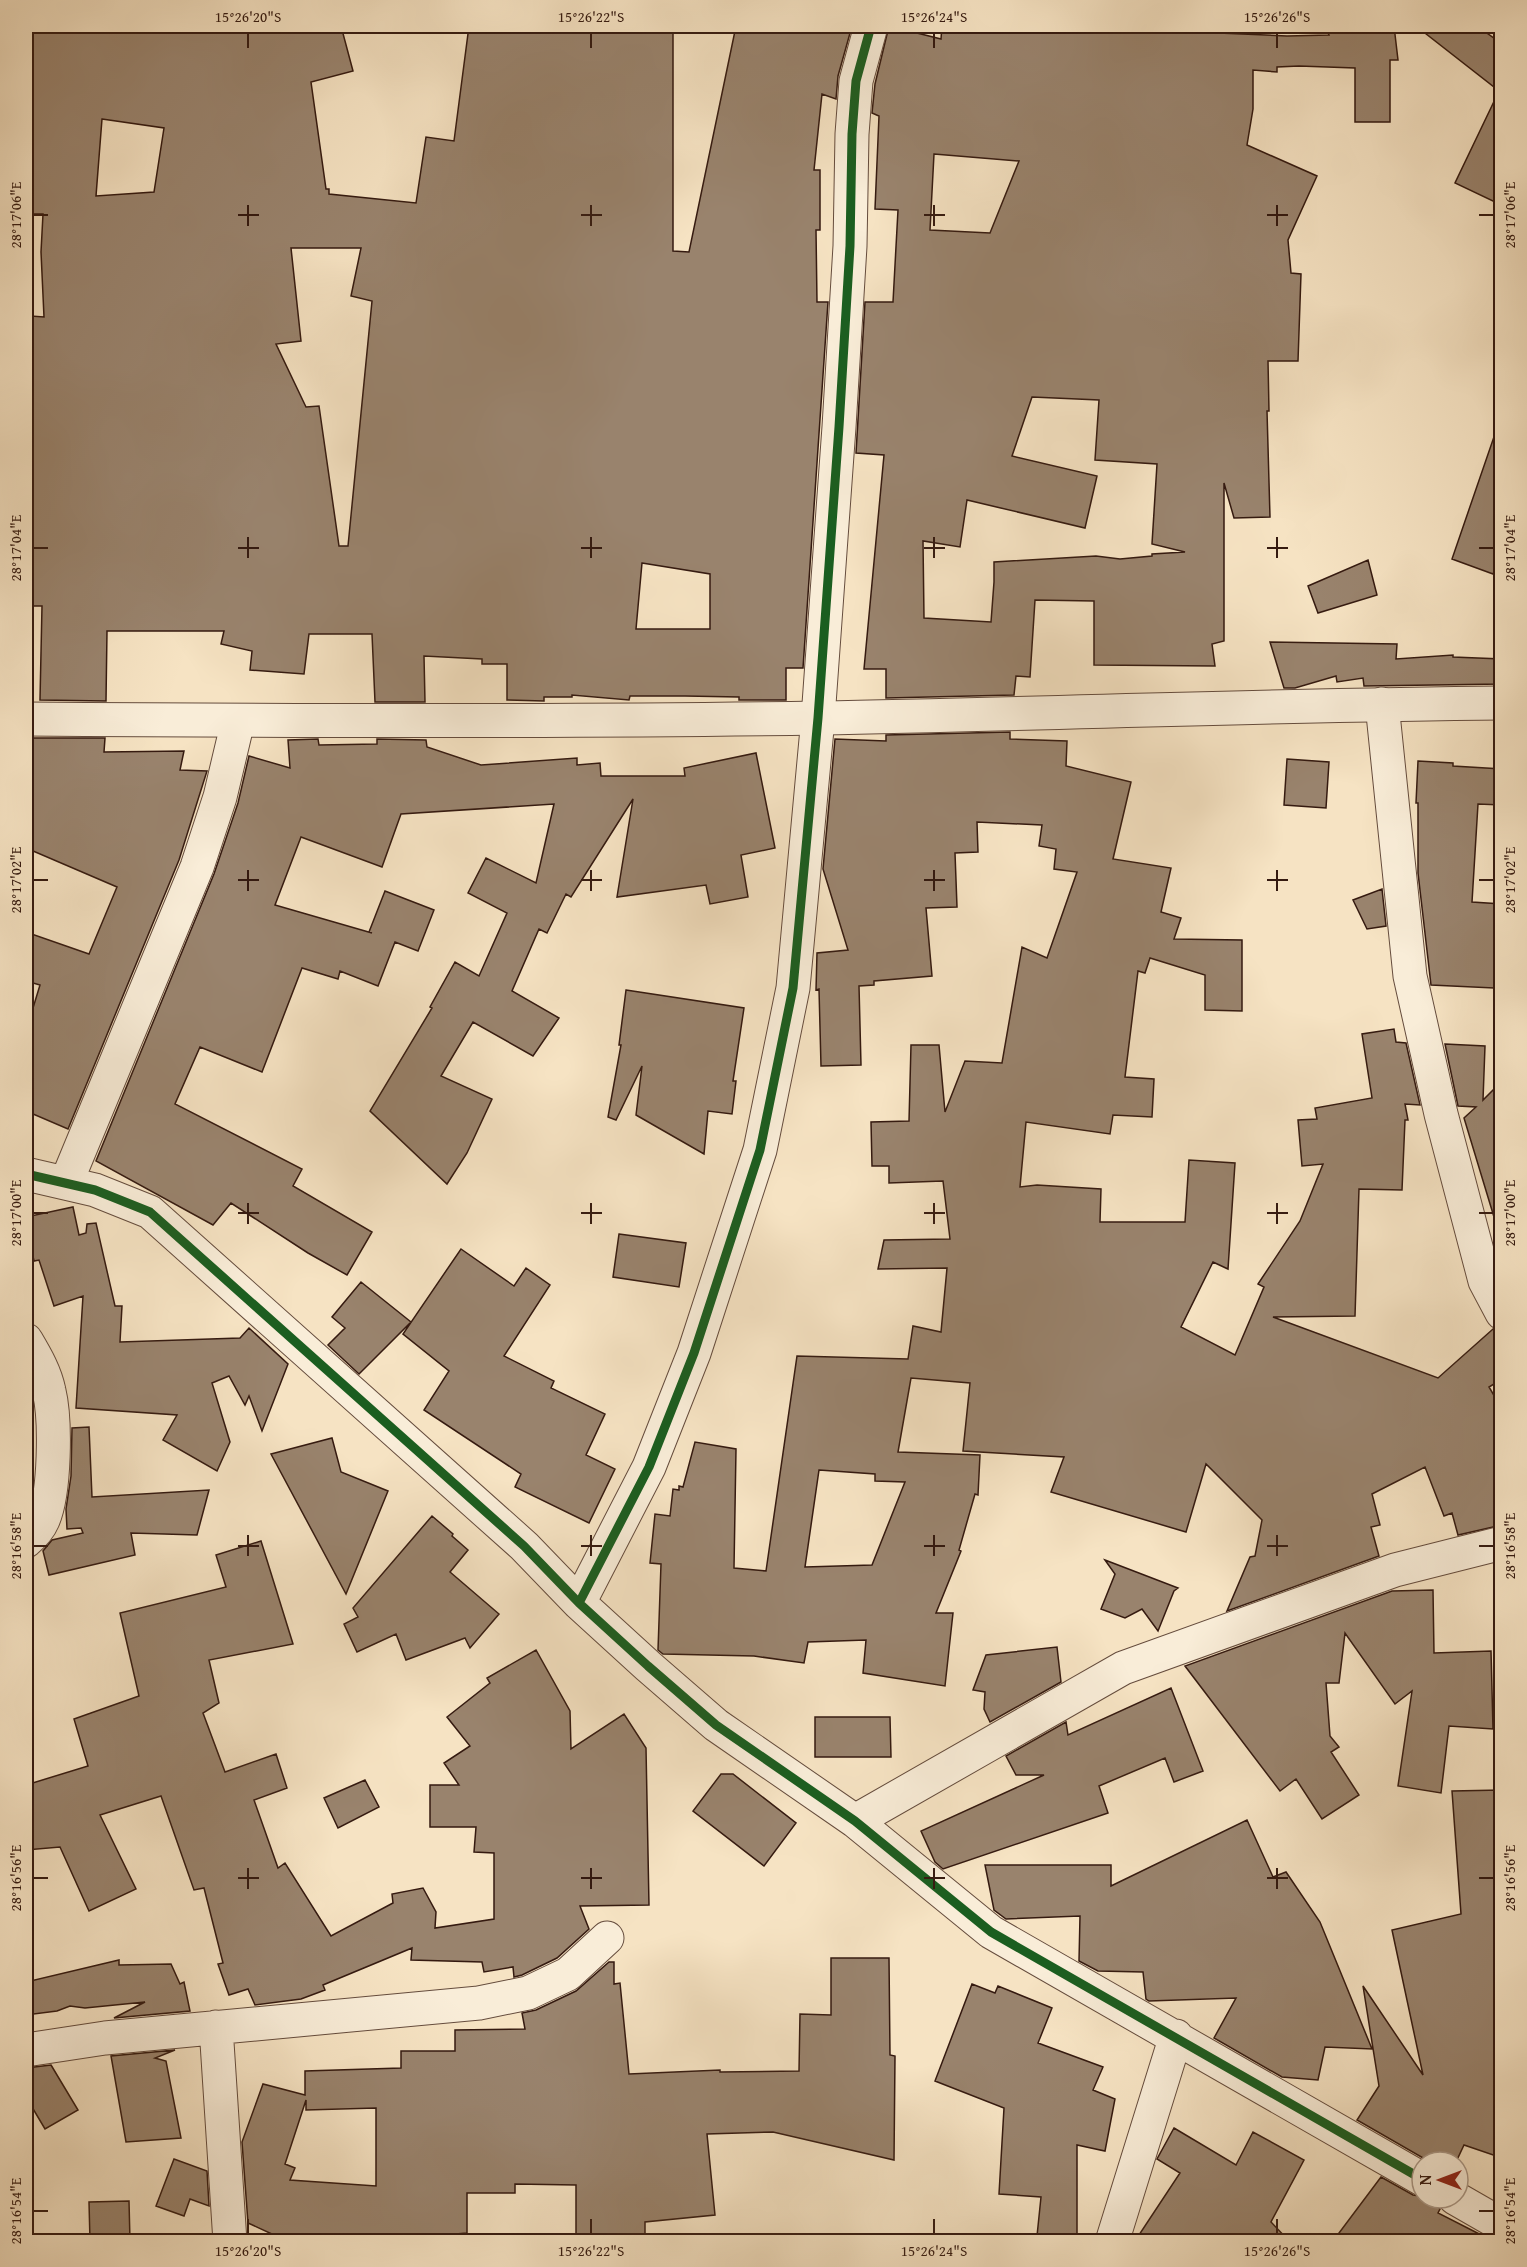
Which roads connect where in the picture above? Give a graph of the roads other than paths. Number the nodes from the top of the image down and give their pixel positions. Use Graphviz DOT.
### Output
graph roads {
  1 [pos="871,26"];
  2 [pos="1502,703"];
  3 [pos="1382,704"];
  4 [pos="818,718"];
  5 [pos="26,719"];
  6 [pos="238,721"];
  7 [pos="26,1174"];
  8 [pos="66,1183"];
  9 [pos="1502,1313"];
  10 [pos="26,1340"];
  11 [pos="26,1541"];
  12 [pos="1502,1543"];
  13 [pos="579,1603"];
  14 [pos="855,1821"];
  15 [pos="606,1938"];
  16 [pos="216,2028"];
  17 [pos="1176,2036"];
  18 [pos="26,2050"];
  19 [pos="1410,2172"];
  20 [pos="1470,2207"];
  21 [pos="1502,2225"];
  22 [pos="230,2241"];
  23 [pos="1112,2241"];
  1 -- 4 [label="street"];
  2 -- 3 [label="street"];
  3 -- 4 [label="street"];
  3 -- 9 [label="street"];
  4 -- 6 [label="street"];
  4 -- 13 [label="street"];
  5 -- 6 [label="street"];
  6 -- 8 [label="street"];
  7 -- 8 [label="street"];
  8 -- 13 [label="street"];
  10 -- 11 [label="street"];
  12 -- 14 [label="street"];
  13 -- 14 [label="street"];
  14 -- 17 [label="street"];
  15 -- 16 [label="street"];
  16 -- 18 [label="street"];
  16 -- 22 [label="street"];
  17 -- 19 [label="street"];
  17 -- 23 [label="street"];
  20 -- 21 [label="street"];
}
